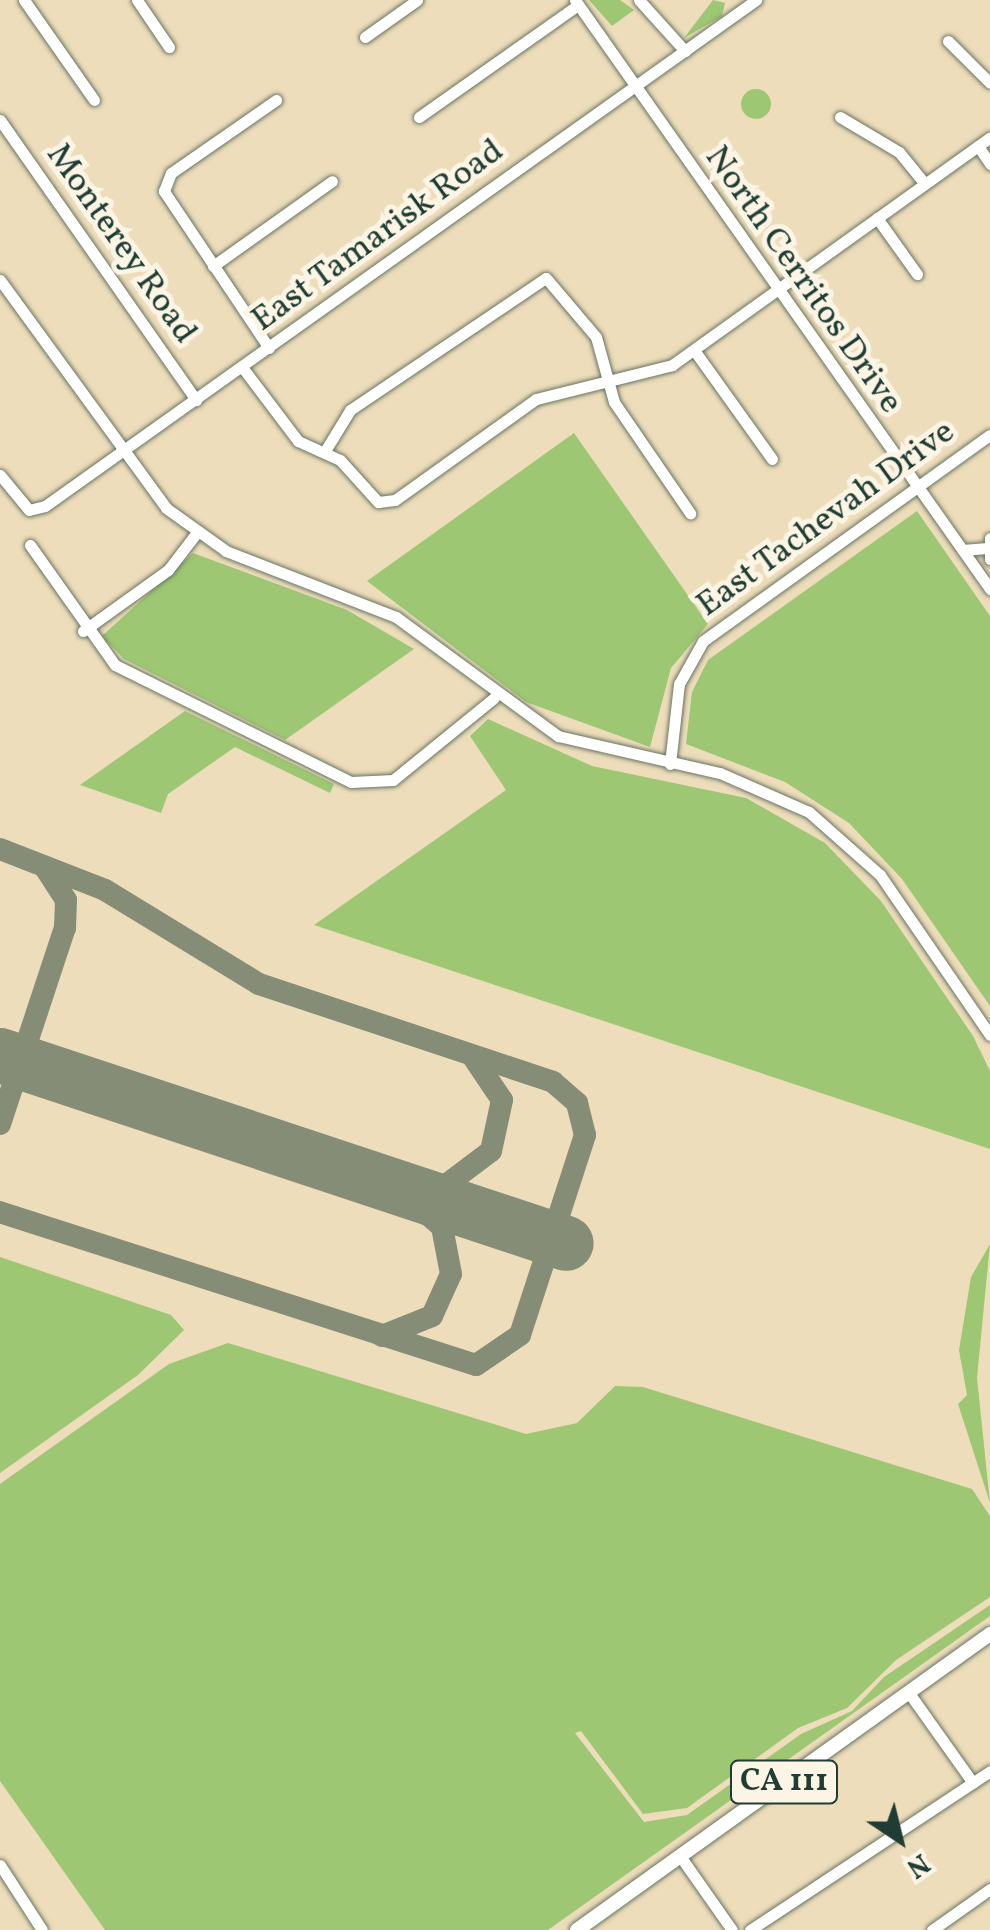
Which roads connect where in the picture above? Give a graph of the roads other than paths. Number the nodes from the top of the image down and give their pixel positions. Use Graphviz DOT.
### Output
graph roads {
  1 [pos="24,0"];
  2 [pos="137,0"];
  3 [pos="417,0"];
  4 [pos="640,0"];
  5 [pos="756,0"];
  6 [pos="576,2"];
  7 [pos="366,37"];
  8 [pos="948,41"];
  9 [pos="169,48"];
  10 [pos="685,51"];
  11 [pos="990,83"];
  12 [pos="635,87"];
  13 [pos="94,100"];
  14 [pos="276,100"];
  15 [pos="419,117"];
  16 [pos="840,117"];
  17 [pos="0,120"];
  18 [pos="990,137"];
  19 [pos="978,146"];
  20 [pos="990,164"];
  21 [pos="332,181"];
  22 [pos="925,184"];
  23 [pos="877,218"];
  24 [pos="213,266"];
  25 [pos="917,274"];
  26 [pos="0,280"];
  27 [pos="776,290"];
  28 [pos="269,348"];
  29 [pos="694,350"];
  30 [pos="242,367"];
  31 [pos="608,380"];
  32 [pos="196,400"];
  33 [pos="990,435"];
  34 [pos="325,451"];
  35 [pos="120,453"];
  36 [pos="772,460"];
  37 [pos="0,475"];
  38 [pos="916,487"];
  39 [pos="690,514"];
  40 [pos="198,531"];
  41 [pos="30,545"];
  42 [pos="989,548"];
  43 [pos="962,550"];
  44 [pos="990,589"];
  45 [pos="83,630"];
  46 [pos="494,698"];
  47 [pos="670,764"];
  48 [pos="990,1034"];
  49 [pos="990,1634"];
  50 [pos="909,1693"];
  51 [pos="990,1771"];
  52 [pos="973,1784"];
  53 [pos="680,1856"];
  54 [pos="0,1865"];
  55 [pos="990,1890"];
  56 [pos="42,1930"];
  57 [pos="578,1930"];
  58 [pos="732,1930"];
  59 [pos="750,1930"];
  60 [pos="932,1930"];
  1 -- 13 [label="street"];
  2 -- 9 [label="street"];
  3 -- 7 [label="street"];
  4 -- 10 [label="street"];
  5 -- 10 [label="street, East Tamarisk Road"];
  6 -- 12 [label="street, North Cerritos Drive"];
  6 -- 15 [label="street"];
  8 -- 11 [label="street"];
  10 -- 12 [label="street, East Tamarisk Road"];
  12 -- 27 [label="street, North Cerritos Drive"];
  12 -- 28 [label="street, East Tamarisk Road"];
  14 -- 24 [label="street"];
  16 -- 22 [label="street"];
  17 -- 32 [label="street, Monterey Road"];
  18 -- 19 [label="street"];
  19 -- 20 [label="street"];
  19 -- 22 [label="street"];
  21 -- 24 [label="street"];
  22 -- 23 [label="street"];
  23 -- 25 [label="street"];
  23 -- 27 [label="street"];
  24 -- 28 [label="street"];
  26 -- 35 [label="street"];
  27 -- 29 [label="street"];
  27 -- 38 [label="street, North Cerritos Drive"];
  28 -- 30 [label="street, East Tamarisk Road"];
  29 -- 31 [label="street"];
  29 -- 36 [label="street"];
  30 -- 32 [label="street, East Tamarisk Road"];
  30 -- 34 [label="street"];
  31 -- 34 [label="street"];
  31 -- 34 [label="street"];
  31 -- 39 [label="street"];
  32 -- 35 [label="street, East Tamarisk Road"];
  33 -- 38 [label="street, East Tachevah Drive"];
  35 -- 37 [label="street, East Tamarisk Road"];
  35 -- 40 [label="street"];
  38 -- 43 [label="street, North Cerritos Drive"];
  38 -- 47 [label="street, East Tachevah Drive"];
  40 -- 45 [label="street"];
  40 -- 46 [label="street"];
  41 -- 45 [label="street"];
  42 -- 43 [label="street"];
  43 -- 44 [label="street, North Cerritos Drive"];
  45 -- 46 [label="street"];
  46 -- 47 [label="street"];
  47 -- 48 [label="street"];
  49 -- 50 [label="main road, CA 111"];
  50 -- 52 [label="street"];
  50 -- 53 [label="main road, CA 111"];
  51 -- 52 [label="street"];
  52 -- 59 [label="street"];
  53 -- 57 [label="main road, CA 111"];
  53 -- 58 [label="street"];
  54 -- 56 [label="street"];
  55 -- 60 [label="street"];
}
